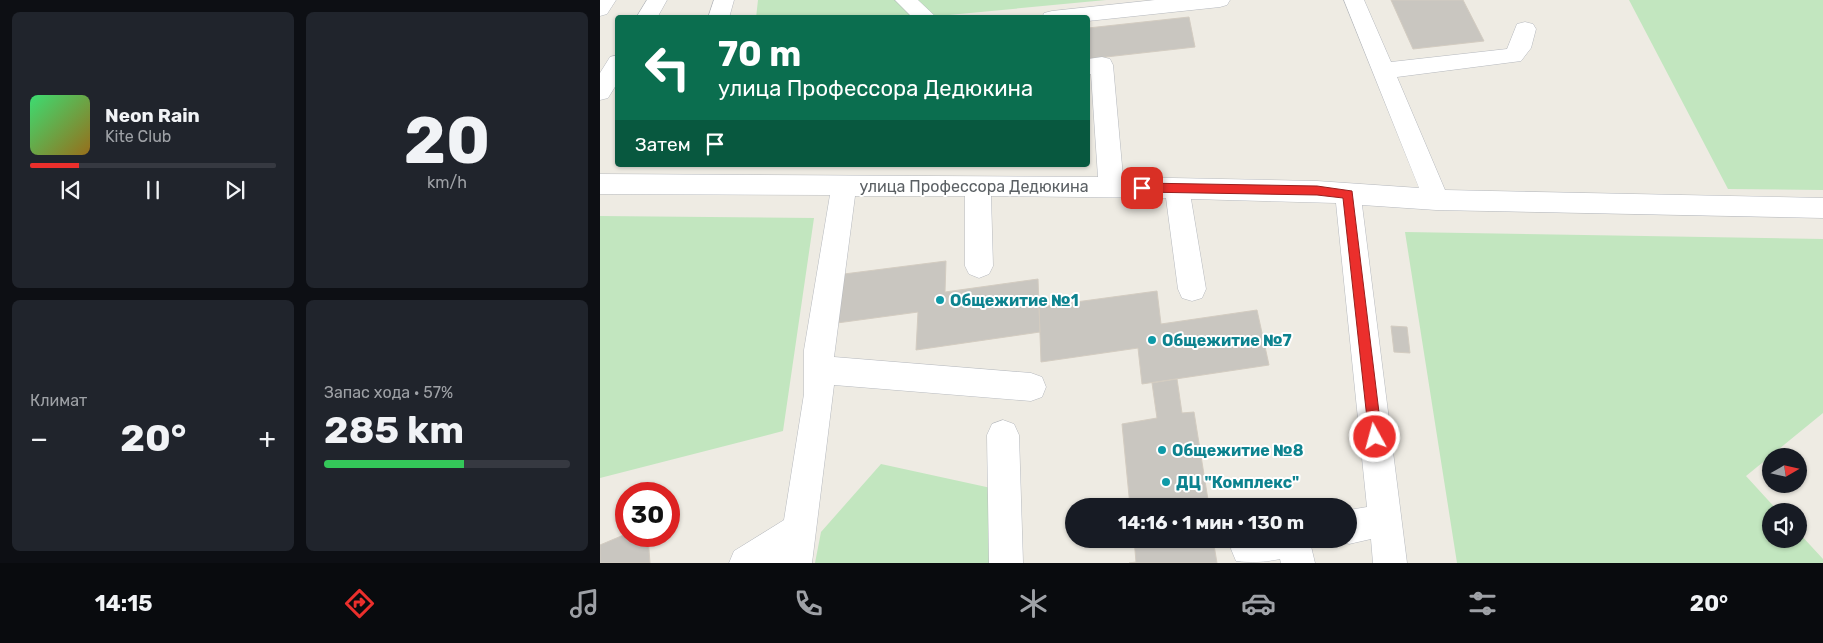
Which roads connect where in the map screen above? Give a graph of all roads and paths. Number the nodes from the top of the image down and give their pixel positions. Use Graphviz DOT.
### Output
graph roads {
  1 [pos="606,0"];
  2 [pos="656,0"];
  3 [pos="724,0"];
  4 [pos="905,0"];
  5 [pos="1220,0"];
  6 [pos="1354,0"];
  7 [pos="600,9"];
  8 [pos="648,15"];
  9 [pos="719,15"];
  10 [pos="922,15"];
  11 [pos="1080,15"];
  12 [pos="1525,29"];
  13 [pos="1090,67"];
  14 [pos="615,68"];
  15 [pos="1383,71"];
  16 [pos="600,92"];
  17 [pos="615,92"];
  18 [pos="647,174"];
  19 [pos="888,176"];
  20 [pos="600,184"];
  21 [pos="844,185"];
  22 [pos="1107,187"];
  23 [pos="978,188"];
  24 [pos="1177,188"];
  25 [pos="1348,194"];
  26 [pos="1436,200"];
  27 [pos="1823,208"];
  28 [pos="979,266"];
  29 [pos="1192,289"];
  30 [pos="820,370"];
  31 [pos="1031,388"];
  32 [pos="1002,435"];
  33 [pos="1385,520"];
  34 [pos="1357,525"];
  35 [pos="800,530"];
  36 [pos="1253,548"];
  37 [pos="1296,548"];
  38 [pos="1248,549"];
  39 [pos="746,563"];
  40 [pos="795,563"];
  41 [pos="1006,563"];
  42 [pos="1298,563"];
  43 [pos="1390,563"];
  1 -- 7 [label="street"];
  2 -- 8 [label="street"];
  3 -- 9 [label="street"];
  4 -- 10 [label="street"];
  5 -- 11 [label="street"];
  6 -- 15 [label="street"];
  12 -- 15 [label="street"];
  13 -- 22 [label="street"];
  14 -- 16 [label="street"];
  15 -- 26 [label="street"];
  16 -- 17 [label="street"];
  18 -- 20 [label="street, улица Профессора Дедюкина"];
  18 -- 21 [label="street, улица Профессора Дедюкина"];
  19 -- 21 [label="street, улица Профессора Дедюкина"];
  19 -- 23 [label="street, улица Профессора Дедюкина"];
  21 -- 30 [label="street"];
  22 -- 23 [label="street, улица Профессора Дедюкина"];
  22 -- 24 [label="street, улица Профессора Дедюкина"];
  23 -- 28 [label="street"];
  24 -- 25 [label="street, улица Профессора Дедюкина"];
  24 -- 29 [label="street"];
  25 -- 26 [label="street, улица Профессора Дедюкина"];
  25 -- 33 [label="street"];
  26 -- 27 [label="street, улица Профессора Дедюкина"];
  30 -- 31 [label="street"];
  30 -- 35 [label="street"];
  32 -- 41 [label="street"];
  33 -- 34 [label="street"];
  33 -- 43 [label="street"];
  35 -- 39 [label="street"];
  35 -- 40 [label="street"];
  36 -- 38 [label="street"];
  37 -- 42 [label="street"];
}
